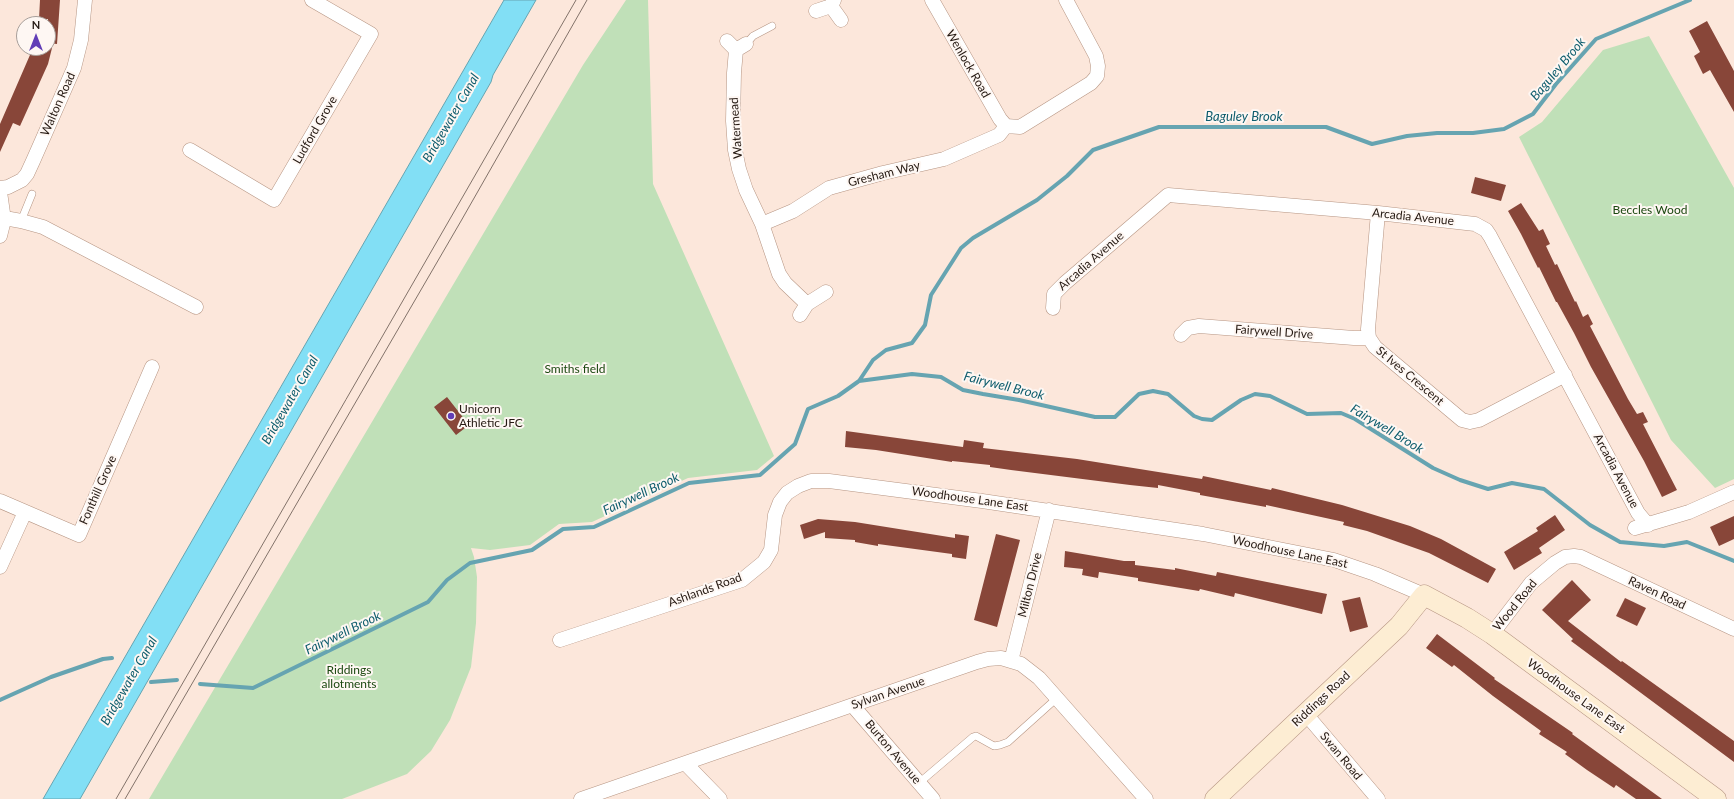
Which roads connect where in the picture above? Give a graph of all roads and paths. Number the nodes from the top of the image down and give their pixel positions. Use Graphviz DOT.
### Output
graph roads {
  1 [pos="85,0"];
  2 [pos="312,0"];
  3 [pos="932,0"];
  4 [pos="1066,0"];
  5 [pos="833,3"];
  6 [pos="816,11"];
  7 [pos="841,20"];
  8 [pos="772,26"];
  9 [pos="737,45"];
  10 [pos="1006,126"];
  11 [pos="190,150"];
  12 [pos="0,188"];
  13 [pos="0,192"];
  14 [pos="32,194"];
  15 [pos="1378,213"];
  16 [pos="4,220"];
  17 [pos="21,221"];
  18 [pos="762,224"];
  19 [pos="0,236"];
  20 [pos="826,292"];
  21 [pos="196,307"];
  22 [pos="1053,308"];
  23 [pos="1181,335"];
  24 [pos="1369,338"];
  25 [pos="152,367"];
  26 [pos="1565,375"];
  27 [pos="798,486"];
  28 [pos="1734,492"];
  29 [pos="0,501"];
  30 [pos="1049,510"];
  31 [pos="25,512"];
  32 [pos="1581,557"];
  33 [pos="0,566"];
  34 [pos="1424,595"];
  35 [pos="1734,629"];
  36 [pos="1492,634"];
  37 [pos="560,640"];
  38 [pos="1011,660"];
  39 [pos="1057,698"];
  40 [pos="853,706"];
  41 [pos="1305,713"];
  42 [pos="686,764"];
  43 [pos="919,783"];
  44 [pos="581,799"];
  45 [pos="720,799"];
  46 [pos="933,799"];
  47 [pos="1146,799"];
  48 [pos="1215,799"];
  49 [pos="1378,799"];
  50 [pos="1716,799"];
  1 -- 12 [label="street, Walton Road"];
  2 -- 11 [label="street, Ludford Grove"];
  3 -- 10 [label="street, Wenlock Road"];
  4 -- 10 [label="street"];
  5 -- 6 [label="street"];
  5 -- 7 [label="street"];
  8 -- 9 [label="lane"];
  9 -- 18 [label="street, Watermead"];
  10 -- 18 [label="street, Gresham Way"];
  13 -- 16 [label="street"];
  14 -- 17 [label="lane"];
  15 -- 22 [label="street, Arcadia Avenue"];
  15 -- 24 [label="street, St Ives Crescent"];
  15 -- 26 [label="street, Arcadia Avenue"];
  16 -- 17 [label="street"];
  16 -- 19 [label="street"];
  17 -- 21 [label="street"];
  18 -- 20 [label="street, Watermead"];
  23 -- 24 [label="street, Fairywell Drive"];
  24 -- 26 [label="street, St Ives Crescent"];
  25 -- 31 [label="street, Fonthill Grove"];
  26 -- 28 [label="street, Arcadia Avenue"];
  27 -- 30 [label="street, Woodhouse Lane East"];
  27 -- 37 [label="street, Ashlands Road"];
  29 -- 31 [label="street, Fonthill Grove"];
  30 -- 34 [label="street, Woodhouse Lane East"];
  30 -- 38 [label="street, Milton Drive"];
  31 -- 33 [label="street"];
  32 -- 35 [label="street, Raven Road"];
  32 -- 36 [label="street, Wood Road"];
  34 -- 36 [label="street, Woodhouse Lane East"];
  34 -- 41 [label="street, Riddings Road"];
  36 -- 50 [label="street, Woodhouse Lane East"];
  38 -- 39 [label="street, Sylvan Avenue"];
  38 -- 40 [label="street, Sylvan Avenue"];
  39 -- 43 [label="lane"];
  39 -- 47 [label="street, Sylvan Avenue"];
  40 -- 42 [label="street, Sylvan Avenue"];
  40 -- 43 [label="street, Burton Avenue"];
  41 -- 48 [label="street, Riddings Road"];
  41 -- 49 [label="street, Swan Road"];
  42 -- 44 [label="street, Sylvan Avenue"];
  42 -- 45 [label="street"];
  43 -- 46 [label="street, Burton Avenue"];
}
